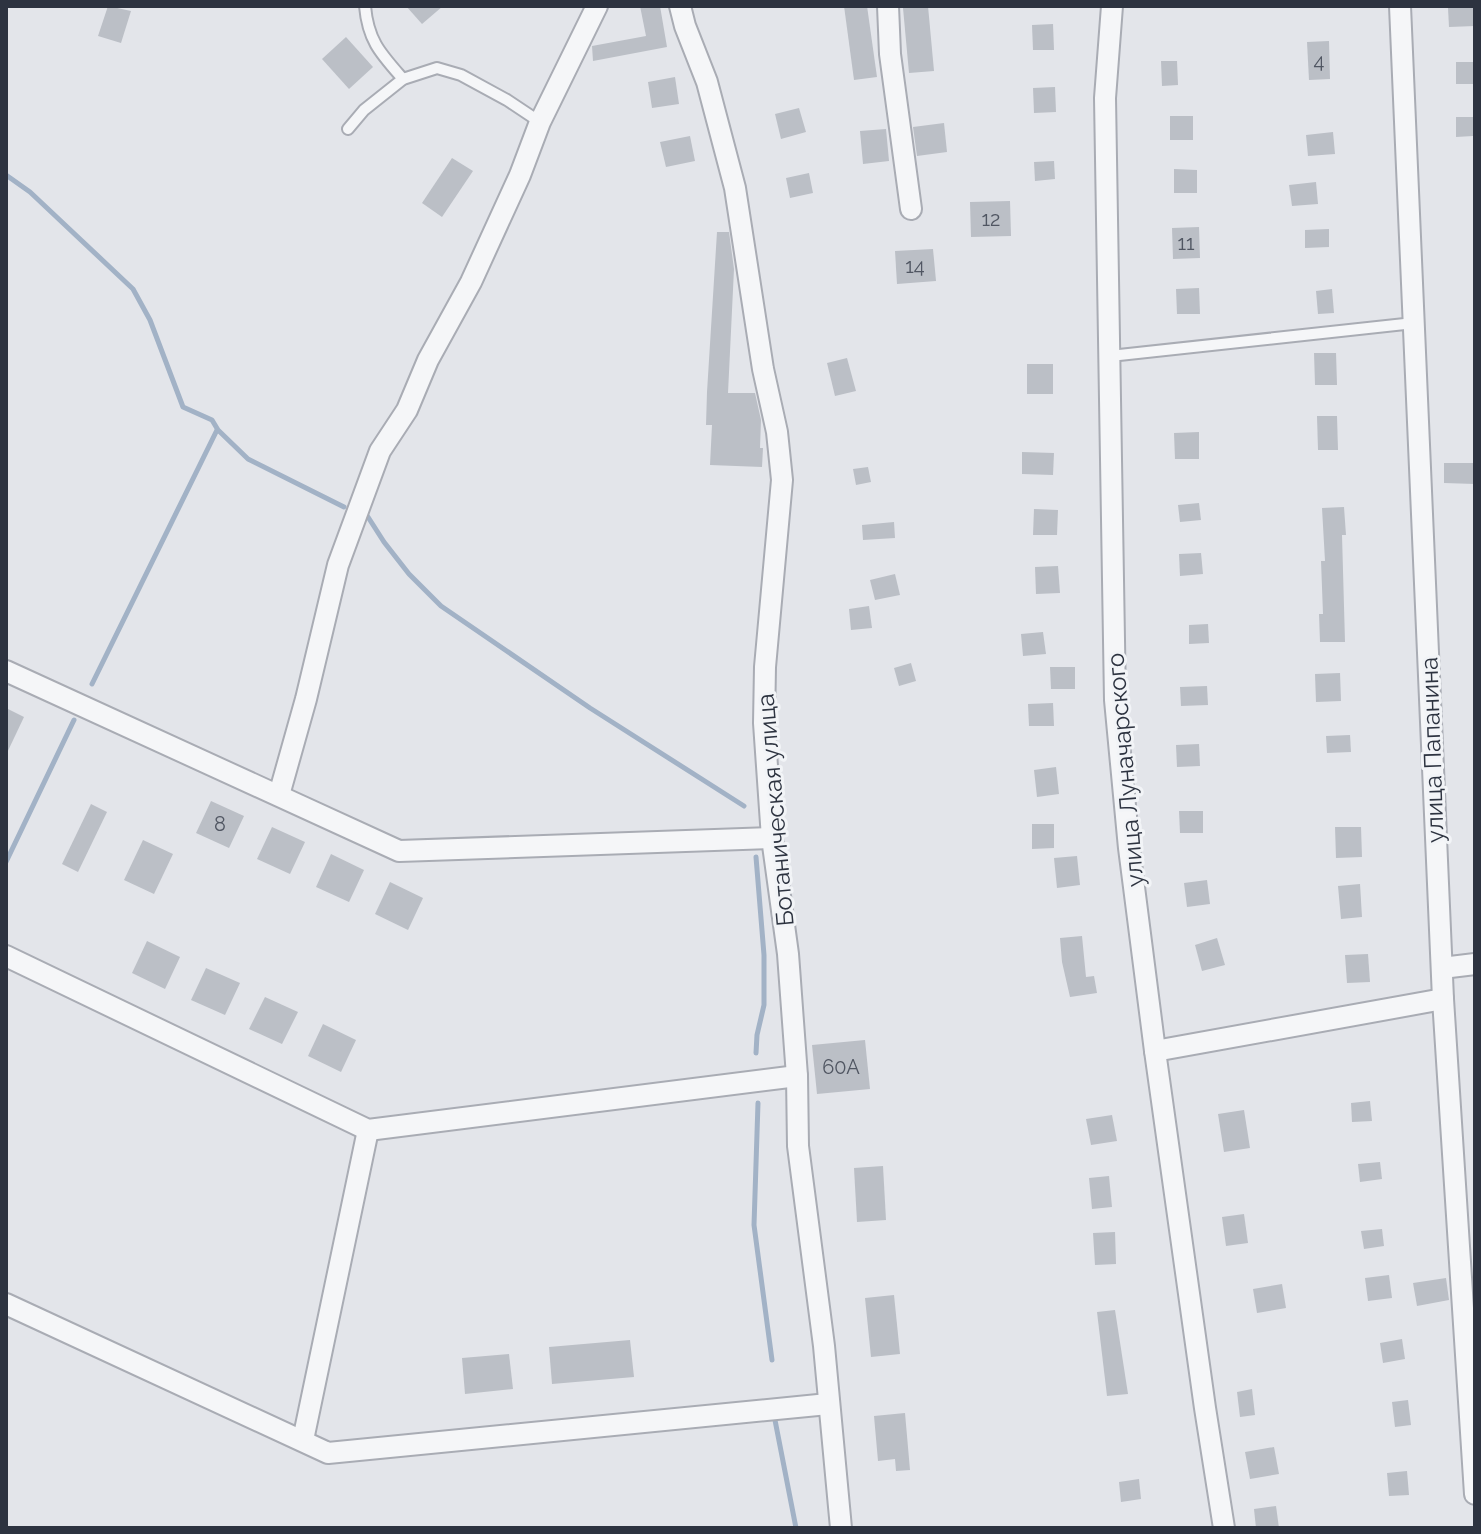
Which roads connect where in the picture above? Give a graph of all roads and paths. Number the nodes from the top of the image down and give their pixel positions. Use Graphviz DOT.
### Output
graph roads {
  1 [pos="365,6"];
  2 [pos="597,6"];
  3 [pos="680,6"];
  4 [pos="888,6"];
  5 [pos="1112,6"];
  6 [pos="1400,6"];
  7 [pos="403,79"];
  8 [pos="540,122"];
  9 [pos="348,129"];
  10 [pos="911,209"];
  11 [pos="1414,323"];
  12 [pos="1110,356"];
  13 [pos="6,671"];
  14 [pos="279,795"];
  15 [pos="772,838"];
  16 [pos="6,956"];
  17 [pos="1475,964"];
  18 [pos="1442,968"];
  19 [pos="1443,999"];
  20 [pos="1155,1051"];
  21 [pos="797,1076"];
  22 [pos="368,1130"];
  23 [pos="6,1304"];
  24 [pos="828,1404"];
  25 [pos="303,1440"];
  26 [pos="1475,1494"];
  27 [pos="841,1528"];
  28 [pos="1224,1528"];
  1 -- 7 [label="lane"];
  2 -- 8 [label="street"];
  3 -- 15 [label="street, Ботаническая улица"];
  4 -- 10 [label="street"];
  5 -- 12 [label="street, улица Луначарского"];
  6 -- 11 [label="street, улица Папанина"];
  7 -- 8 [label="lane"];
  7 -- 9 [label="lane"];
  8 -- 14 [label="street"];
  11 -- 12 [label="lane"];
  11 -- 18 [label="street, улица Папанина"];
  12 -- 20 [label="street, улица Луначарского"];
  13 -- 14 [label="street"];
  14 -- 15 [label="street"];
  15 -- 21 [label="street, Ботаническая улица"];
  16 -- 22 [label="street"];
  17 -- 18 [label="street"];
  18 -- 19 [label="street, улица Папанина"];
  19 -- 20 [label="street"];
  19 -- 26 [label="street, улица Папанина"];
  20 -- 28 [label="street, улица Луначарского"];
  21 -- 22 [label="street"];
  21 -- 24 [label="street, Ботаническая улица"];
  22 -- 25 [label="street"];
  23 -- 25 [label="street"];
  24 -- 25 [label="street"];
  24 -- 27 [label="street, Ботаническая улица"];
}
